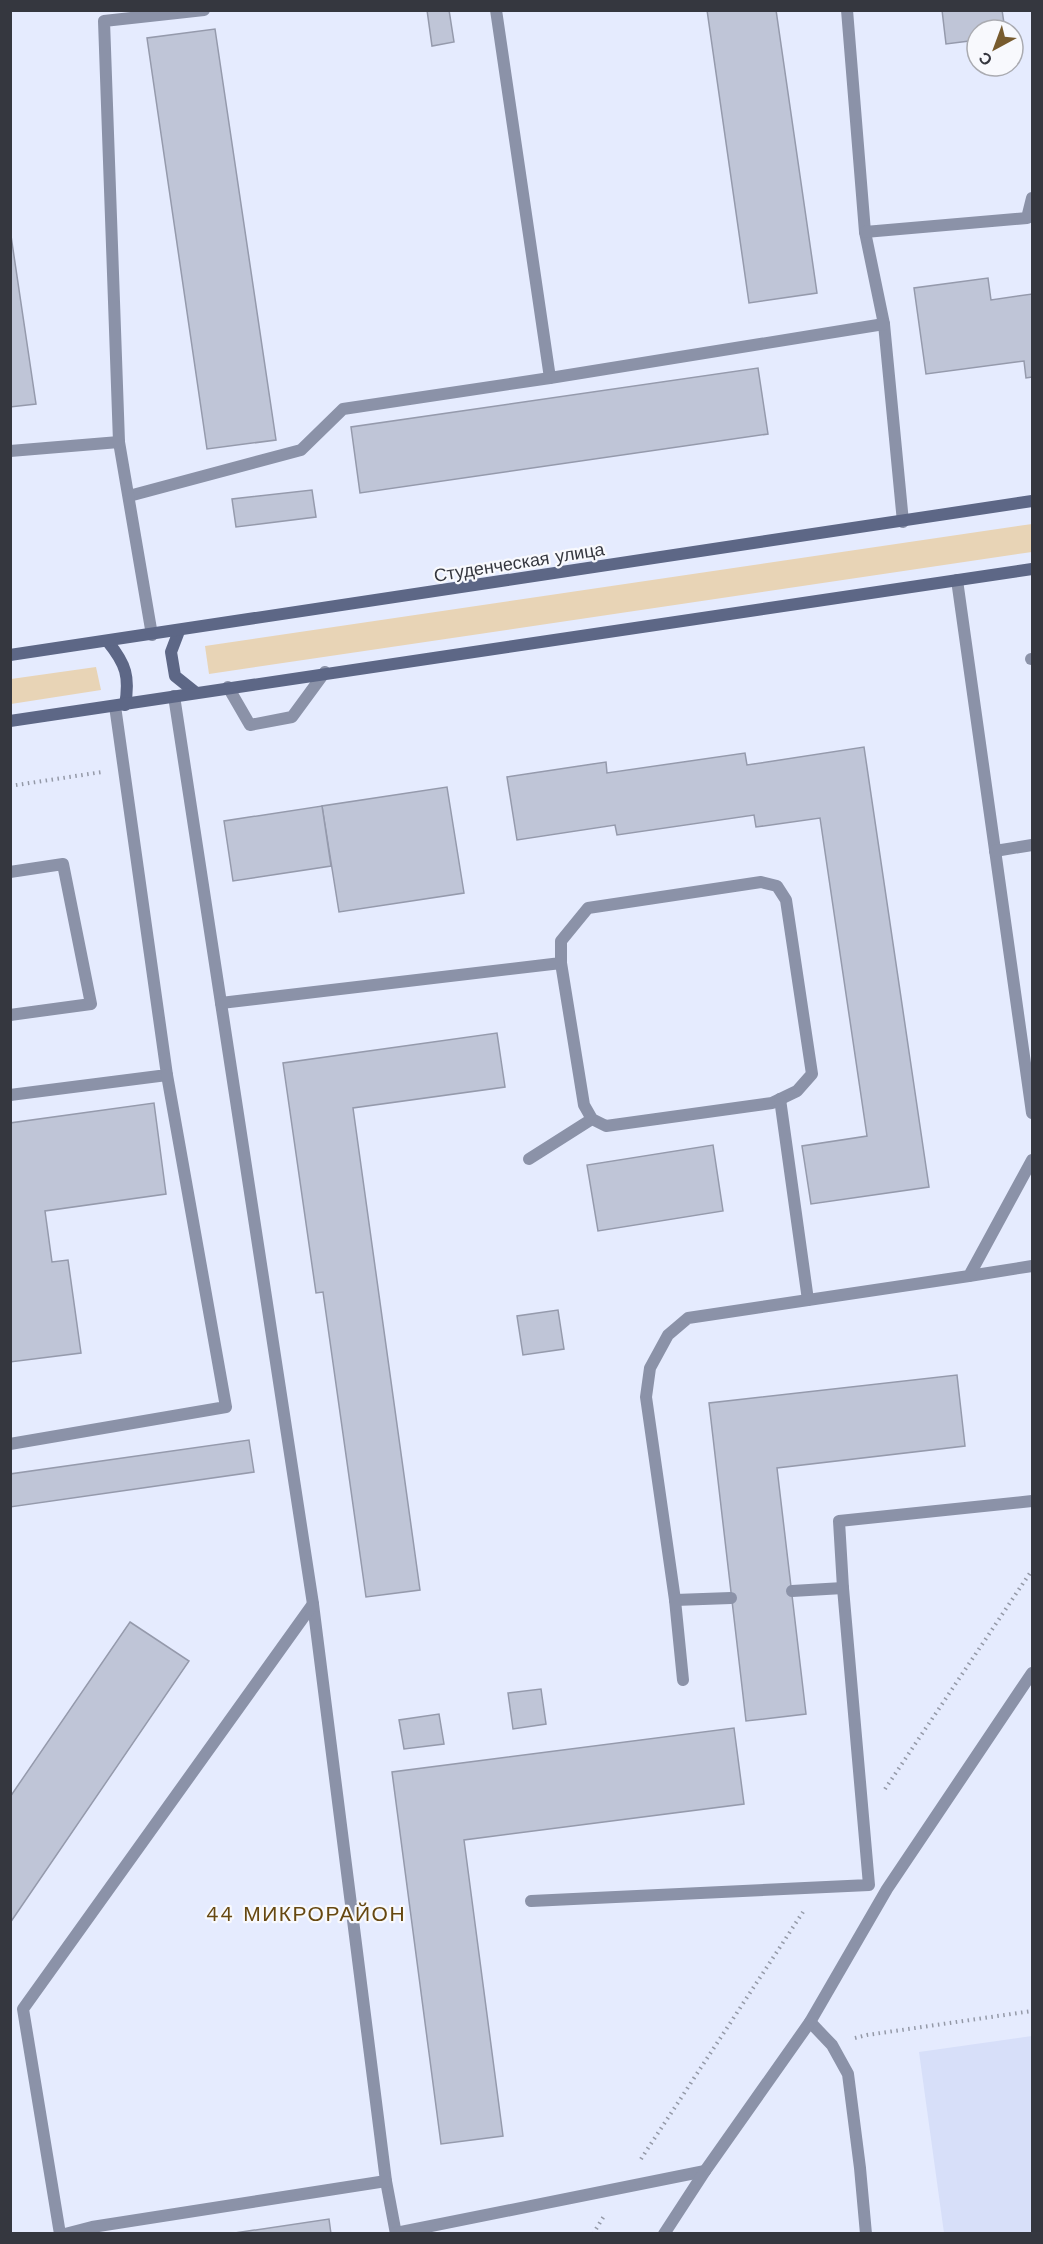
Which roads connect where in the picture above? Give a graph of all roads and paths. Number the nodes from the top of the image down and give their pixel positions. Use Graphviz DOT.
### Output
graph roads {
  1 [pos="204,10"];
  2 [pos="496,10"];
  3 [pos="847,10"];
  4 [pos="1032,198"];
  5 [pos="865,232"];
  6 [pos="884,324"];
  7 [pos="550,378"];
  8 [pos="119,442"];
  9 [pos="10,451"];
  10 [pos="129,496"];
  11 [pos="1032,501"];
  12 [pos="903,522"];
  13 [pos="1032,569"];
  14 [pos="957,580"];
  15 [pos="179,631"];
  16 [pos="152,635"];
  17 [pos="108,642"];
  18 [pos="10,655"];
  19 [pos="325,672"];
  20 [pos="228,687"];
  21 [pos="195,692"];
  22 [pos="174,696"];
  23 [pos="120,705"];
  24 [pos="10,721"];
  25 [pos="124,768"];
  26 [pos="10,786"];
  27 [pos="1032,845"];
  28 [pos="995,851"];
  29 [pos="10,872"];
  30 [pos="561,963"];
  31 [pos="221,1003"];
  32 [pos="10,1015"];
  33 [pos="167,1075"];
  34 [pos="10,1095"];
  35 [pos="780,1100"];
  36 [pos="1032,1113"];
  37 [pos="592,1119"];
  38 [pos="528,1159"];
  39 [pos="1032,1160"];
  40 [pos="1032,1266"];
  41 [pos="969,1276"];
  42 [pos="808,1300"];
  43 [pos="10,1444"];
  44 [pos="1032,1501"];
  45 [pos="843,1588"];
  46 [pos="792,1591"];
  47 [pos="731,1598"];
  48 [pos="675,1600"];
  49 [pos="313,1604"];
  50 [pos="1032,1673"];
  51 [pos="683,1680"];
  52 [pos="869,1885"];
  53 [pos="887,1889"];
  54 [pos="531,1901"];
  55 [pos="1032,2011"];
  56 [pos="810,2022"];
  57 [pos="832,2045"];
  58 [pos="705,2171"];
  59 [pos="386,2181"];
  60 [pos="93,2230"];
  61 [pos="396,2233"];
  62 [pos="60,2234"];
  63 [pos="65,2234"];
  64 [pos="664,2234"];
  65 [pos="866,2234"];
  1 -- 8 [label="lane"];
  2 -- 7 [label="lane"];
  3 -- 5 [label="lane"];
  4 -- 5 [label="lane"];
  5 -- 6 [label="lane"];
  6 -- 7 [label="lane"];
  6 -- 12 [label="lane"];
  7 -- 10 [label="lane"];
  8 -- 9 [label="lane"];
  8 -- 10 [label="lane"];
  10 -- 16 [label="lane"];
  11 -- 12 [label="main road, Студенческая улица"];
  12 -- 15 [label="main road, Студенческая улица"];
  13 -- 14 [label="main road"];
  14 -- 19 [label="main road"];
  14 -- 28 [label="lane"];
  15 -- 16 [label="main road, Студенческая улица"];
  15 -- 21 [label="main road"];
  16 -- 17 [label="main road, Студенческая улица"];
  17 -- 18 [label="main road, Студенческая улица"];
  17 -- 23 [label="main road"];
  19 -- 20 [label="main road"];
  19 -- 20 [label="lane"];
  20 -- 21 [label="main road"];
  21 -- 22 [label="main road"];
  22 -- 23 [label="main road"];
  22 -- 31 [label="lane"];
  23 -- 24 [label="main road"];
  23 -- 25 [label="lane"];
  25 -- 26 [label="path"];
  25 -- 33 [label="lane"];
  27 -- 28 [label="lane"];
  28 -- 36 [label="lane"];
  29 -- 32 [label="lane"];
  30 -- 31 [label="lane"];
  30 -- 35 [label="lane"];
  30 -- 37 [label="lane"];
  31 -- 49 [label="lane"];
  33 -- 34 [label="lane"];
  33 -- 43 [label="lane"];
  35 -- 37 [label="lane"];
  35 -- 42 [label="lane"];
  37 -- 38 [label="lane"];
  39 -- 41 [label="lane"];
  40 -- 41 [label="lane"];
  41 -- 42 [label="lane"];
  42 -- 48 [label="lane"];
  44 -- 45 [label="lane"];
  45 -- 46 [label="lane"];
  45 -- 52 [label="lane"];
  47 -- 48 [label="lane"];
  48 -- 51 [label="lane"];
  49 -- 59 [label="lane"];
  49 -- 62 [label="lane"];
  50 -- 53 [label="lane"];
  52 -- 53 [label="lane"];
  52 -- 54 [label="lane"];
  53 -- 56 [label="lane"];
  55 -- 57 [label="path"];
  56 -- 57 [label="lane"];
  56 -- 58 [label="lane"];
  57 -- 65 [label="lane"];
  58 -- 61 [label="lane"];
  58 -- 64 [label="lane"];
  59 -- 60 [label="lane"];
  59 -- 61 [label="lane"];
  60 -- 63 [label="lane"];
}
